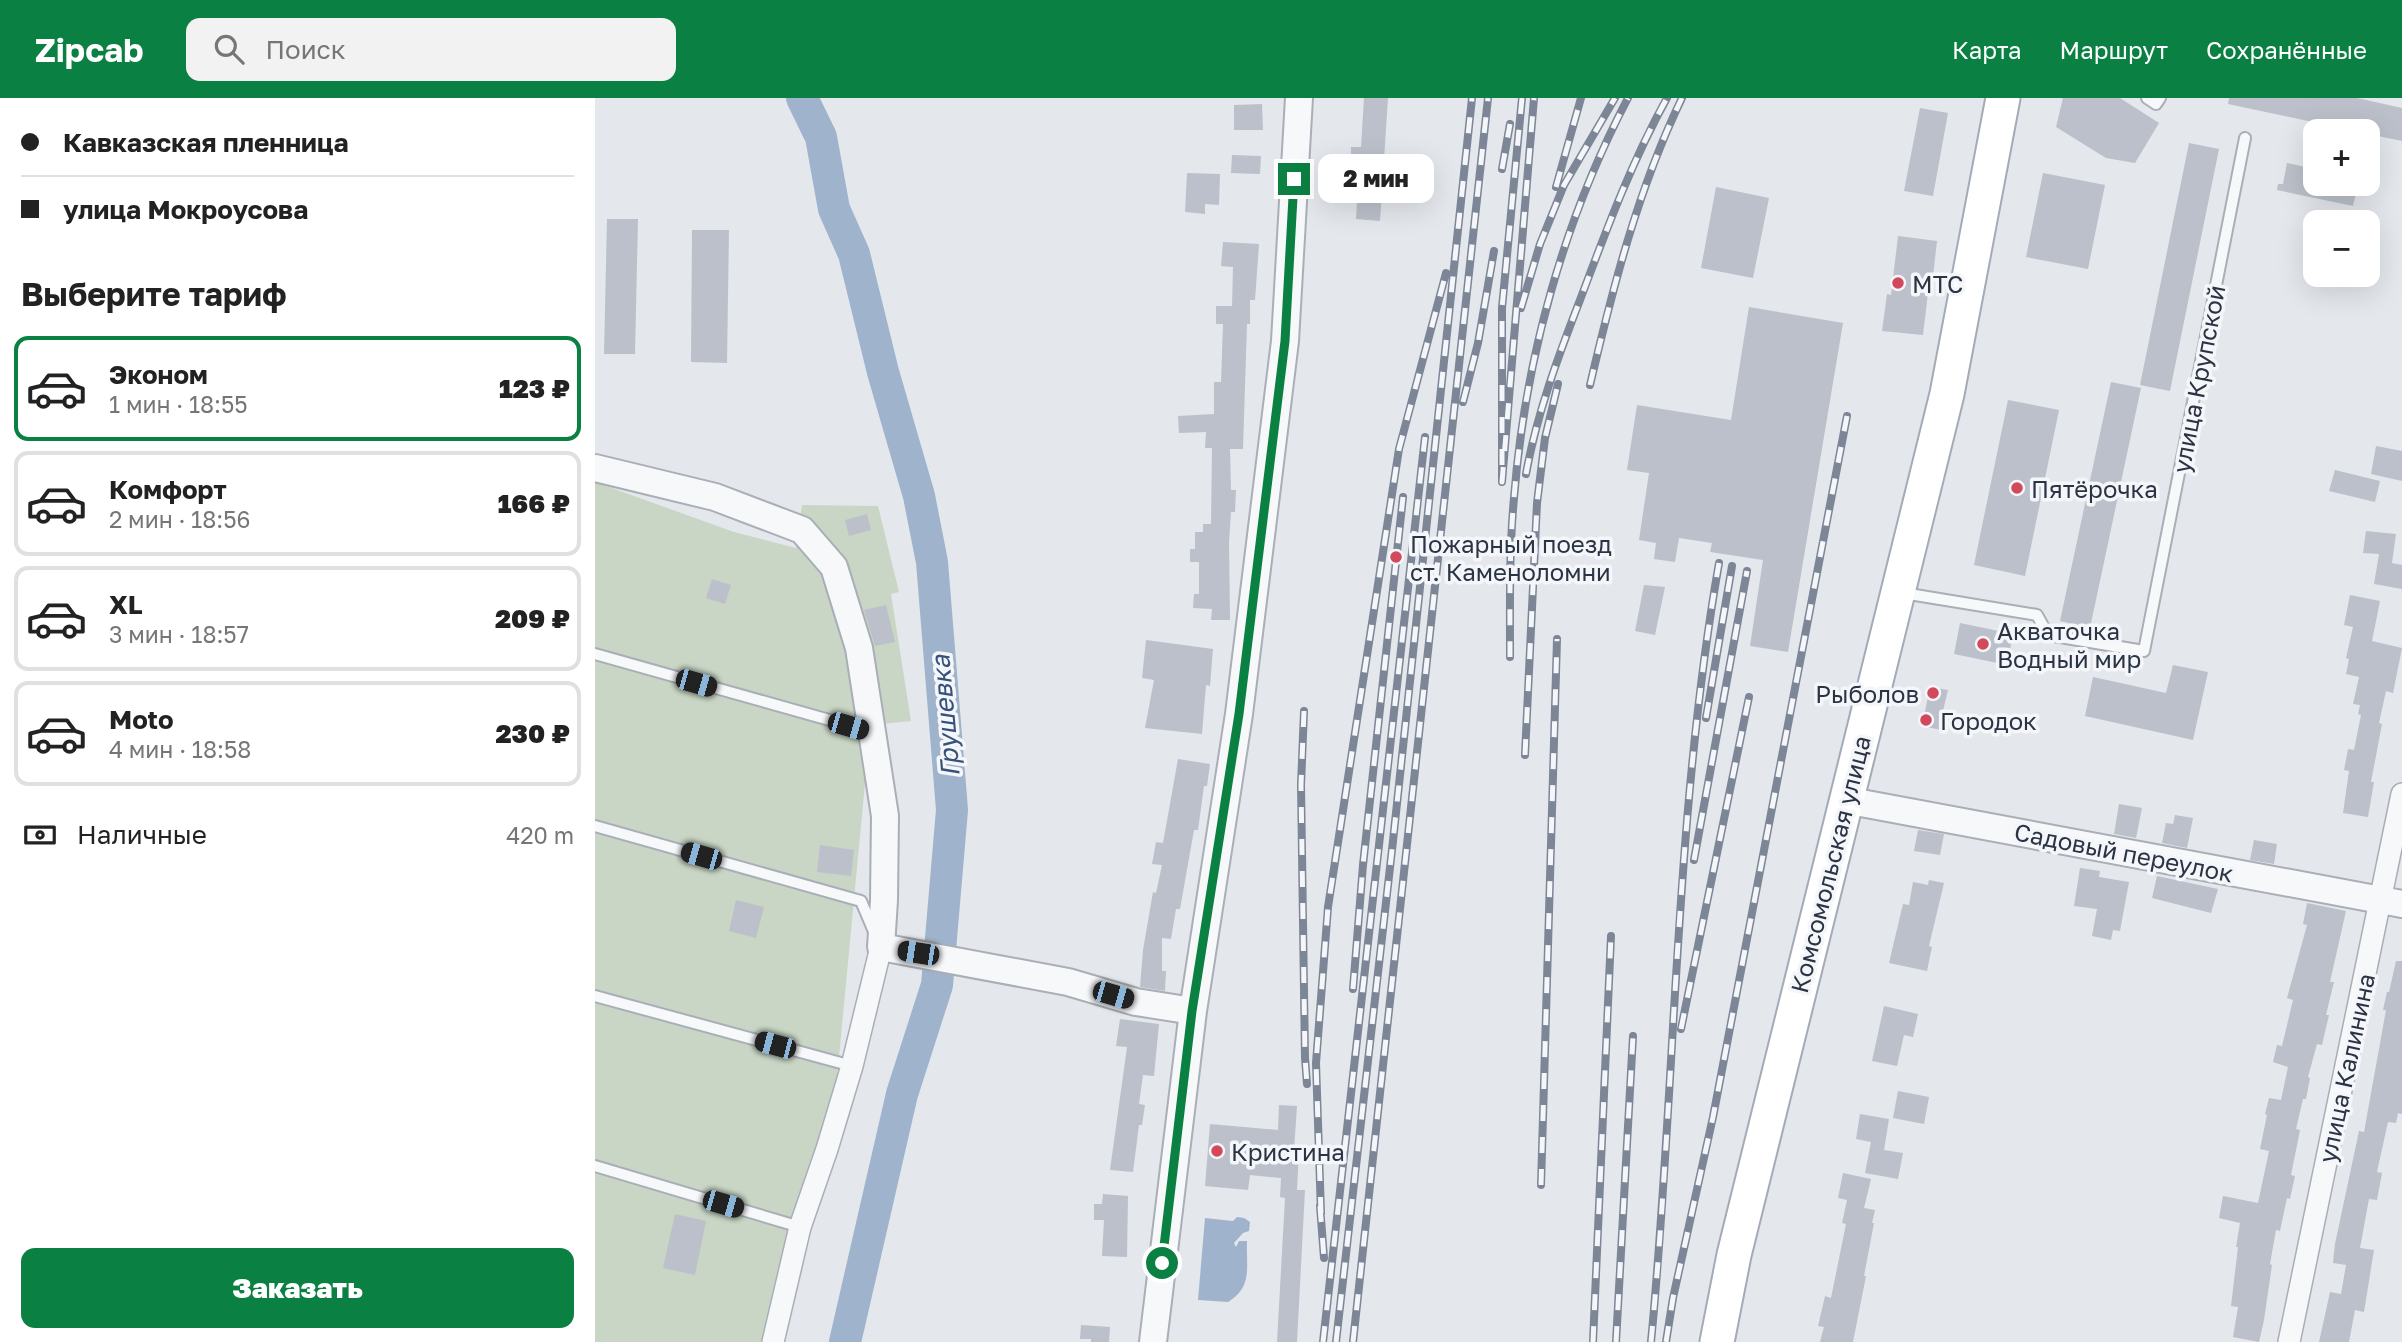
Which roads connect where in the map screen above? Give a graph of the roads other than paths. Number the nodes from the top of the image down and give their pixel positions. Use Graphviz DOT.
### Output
graph roads {
  1 [pos="1299,98"];
  2 [pos="2003,98"];
  3 [pos="2147,98"];
  4 [pos="2160,98"];
  5 [pos="2245,138"];
  6 [pos="595,468"];
  7 [pos="1897,592"];
  8 [pos="595,654"];
  9 [pos="873,733"];
  10 [pos="2402,794"];
  11 [pos="1845,800"];
  12 [pos="595,826"];
  13 [pos="2391,902"];
  14 [pos="881,947"];
  15 [pos="595,996"];
  16 [pos="1192,1011"];
  17 [pos="852,1066"];
  18 [pos="595,1166"];
  19 [pos="800,1227"];
  20 [pos="773,1342"];
  21 [pos="1153,1342"];
  22 [pos="1717,1342"];
  23 [pos="2289,1342"];
  1 -- 16 [label="street"];
  2 -- 7 [label="main road, Комсомольская улица"];
  3 -- 4 [label="lane"];
  5 -- 7 [label="lane, улица Крупской"];
  6 -- 9 [label="street"];
  7 -- 11 [label="main road, Комсомольская улица"];
  8 -- 9 [label="lane"];
  9 -- 14 [label="street"];
  10 -- 13 [label="street, улица Калинина"];
  11 -- 13 [label="street, Садовый переулок"];
  11 -- 22 [label="main road, Комсомольская улица"];
  12 -- 14 [label="lane"];
  13 -- 23 [label="street, улица Калинина"];
  14 -- 16 [label="street"];
  14 -- 17 [label="street"];
  15 -- 17 [label="lane"];
  16 -- 21 [label="street"];
  17 -- 19 [label="street"];
  18 -- 19 [label="lane"];
  19 -- 20 [label="street"];
}
